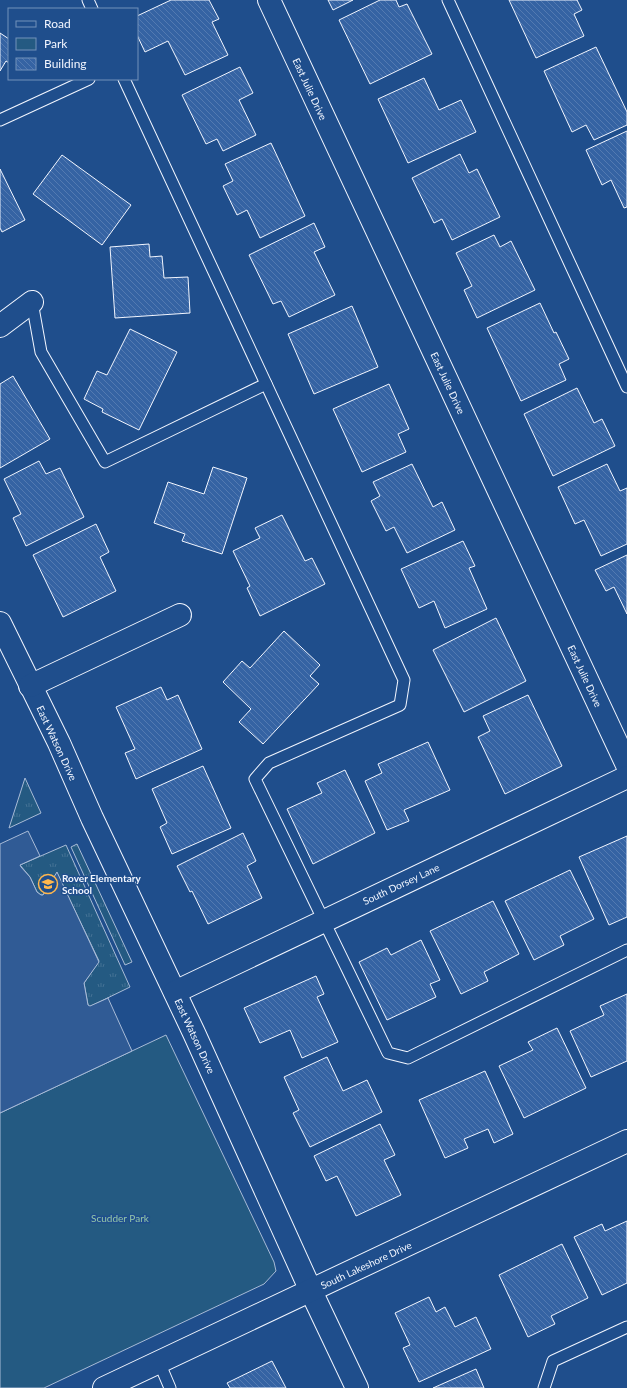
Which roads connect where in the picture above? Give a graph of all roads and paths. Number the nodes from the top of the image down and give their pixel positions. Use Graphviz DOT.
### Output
graph roads {
  1 [pos="269,0"];
  2 [pos="448,0"];
  3 [pos="87,80"];
  4 [pos="124,80"];
  5 [pos="0,120"];
  6 [pos="32,302"];
  7 [pos="0,326"];
  8 [pos="266,384"];
  9 [pos="627,387"];
  10 [pos="180,615"];
  11 [pos="0,623"];
  12 [pos="30,686"];
  13 [pos="627,765"];
  14 [pos="627,777"];
  15 [pos="323,922"];
  16 [pos="627,950"];
  17 [pos="175,992"];
  18 [pos="627,1141"];
  19 [pos="311,1291"];
  20 [pos="627,1327"];
  21 [pos="158,1362"];
  22 [pos="104,1388"];
  23 [pos="170,1388"];
  24 [pos="357,1388"];
  25 [pos="544,1388"];
  1 -- 13 [label="street, East Julie Drive"];
  2 -- 9 [label="lane"];
  3 -- 5 [label="lane"];
  4 -- 8 [label="lane"];
  6 -- 7 [label="street"];
  6 -- 8 [label="lane"];
  8 -- 15 [label="lane"];
  10 -- 12 [label="street"];
  11 -- 12 [label="street, East Watson Drive"];
  12 -- 17 [label="street, East Watson Drive"];
  14 -- 15 [label="street, South Dorsey Lane"];
  15 -- 16 [label="lane"];
  15 -- 17 [label="street, South Dorsey Lane"];
  17 -- 19 [label="street, East Watson Drive"];
  18 -- 19 [label="street, South Lakeshore Drive"];
  19 -- 21 [label="street, South Lakeshore Drive"];
  19 -- 24 [label="street, East Watson Drive"];
  20 -- 25 [label="lane"];
  21 -- 22 [label="street, South Lakeshore Drive"];
  21 -- 23 [label="lane"];
}
